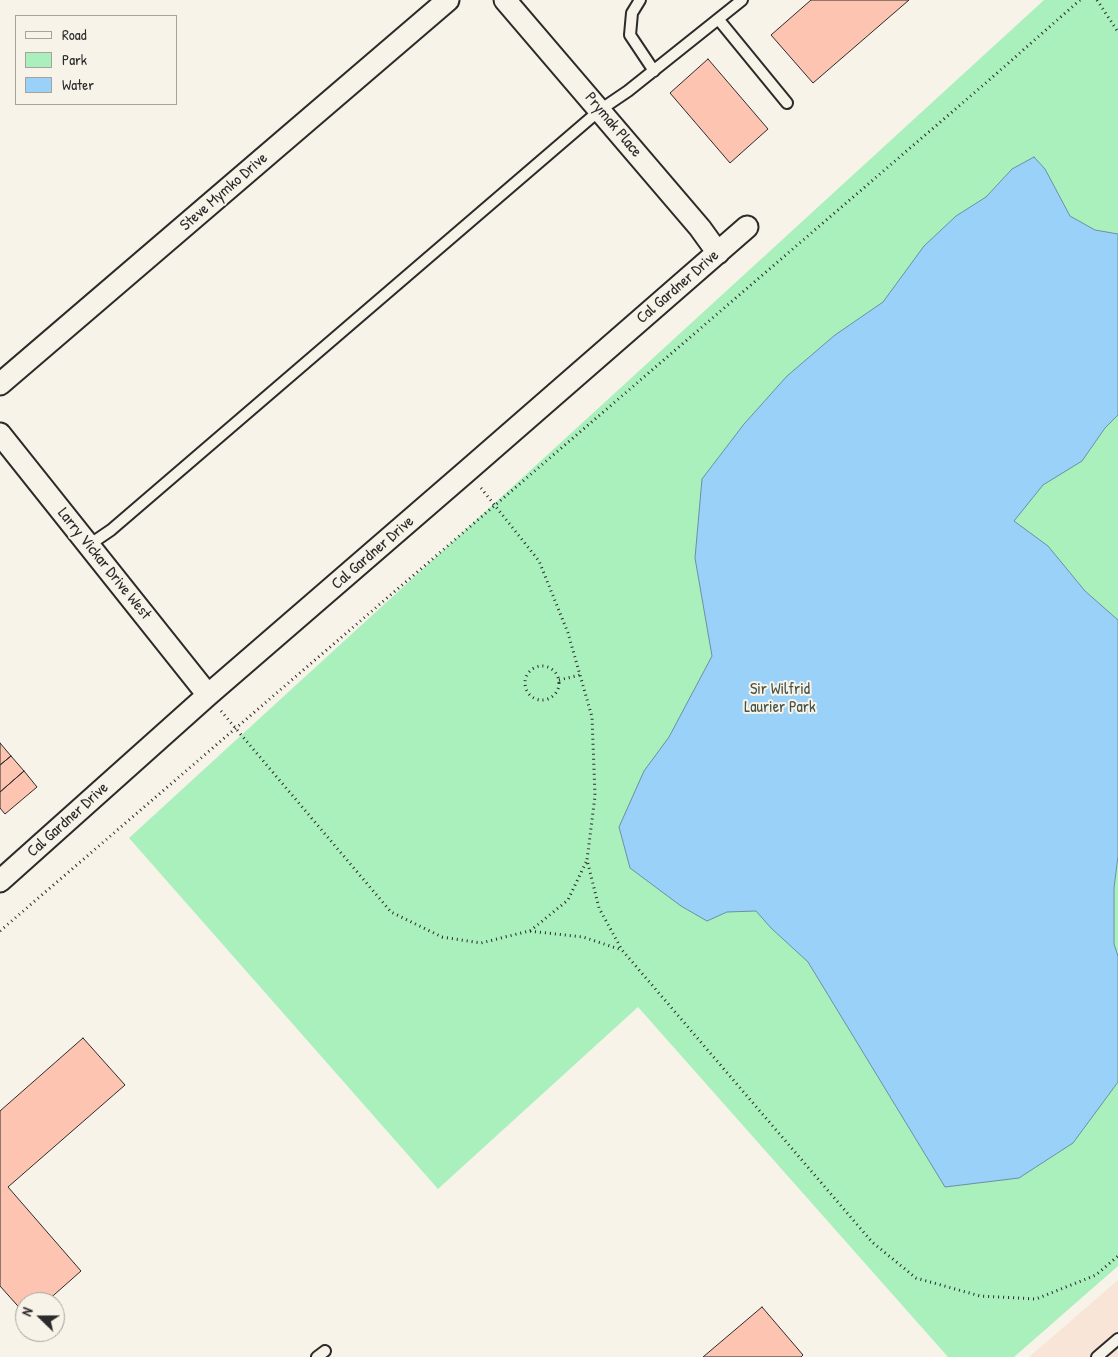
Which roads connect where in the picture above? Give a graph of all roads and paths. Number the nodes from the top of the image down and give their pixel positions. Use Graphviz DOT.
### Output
graph roads {
  1 [pos="448,0"];
  2 [pos="505,0"];
  3 [pos="640,0"];
  4 [pos="742,0"];
  5 [pos="1080,0"];
  6 [pos="1097,0"];
  7 [pos="719,20"];
  8 [pos="1118,32"];
  9 [pos="654,71"];
  10 [pos="788,103"];
  11 [pos="600,110"];
  12 [pos="747,227"];
  13 [pos="718,253"];
  14 [pos="0,384"];
  15 [pos="0,434"];
  16 [pos="468,472"];
  17 [pos="494,505"];
  18 [pos="89,545"];
  19 [pos="580,675"];
  20 [pos="559,680"];
  21 [pos="208,695"];
  22 [pos="235,728"];
  23 [pos="587,860"];
  24 [pos="0,881"];
  25 [pos="0,931"];
  26 [pos="529,931"];
  27 [pos="622,950"];
  28 [pos="1118,1256"];
  29 [pos="1118,1339"];
  30 [pos="1097,1357"];
  1 -- 14 [label="street, Steve Mymko Drive"];
  2 -- 11 [label="street, Prymak Place"];
  3 -- 9 [label="lane"];
  4 -- 7 [label="lane"];
  5 -- 17 [label="path"];
  6 -- 8 [label="path"];
  7 -- 9 [label="lane"];
  7 -- 10 [label="lane"];
  9 -- 11 [label="lane"];
  11 -- 13 [label="street, Prymak Place"];
  11 -- 18 [label="lane"];
  12 -- 13 [label="street, Cal Gardner Drive"];
  13 -- 16 [label="street, Cal Gardner Drive"];
  15 -- 18 [label="street, Larry Vickar Drive West"];
  16 -- 17 [label="path"];
  16 -- 21 [label="street, Cal Gardner Drive"];
  17 -- 19 [label="path"];
  17 -- 22 [label="path"];
  18 -- 21 [label="street, Larry Vickar Drive West"];
  19 -- 20 [label="path"];
  19 -- 23 [label="path"];
  20 -- 20 [label="path"];
  21 -- 22 [label="path"];
  21 -- 24 [label="street, Cal Gardner Drive"];
  22 -- 25 [label="path"];
  22 -- 26 [label="path"];
  23 -- 26 [label="path"];
  23 -- 27 [label="path"];
  26 -- 27 [label="path"];
  27 -- 28 [label="path"];
  29 -- 30 [label="lane"];
}
